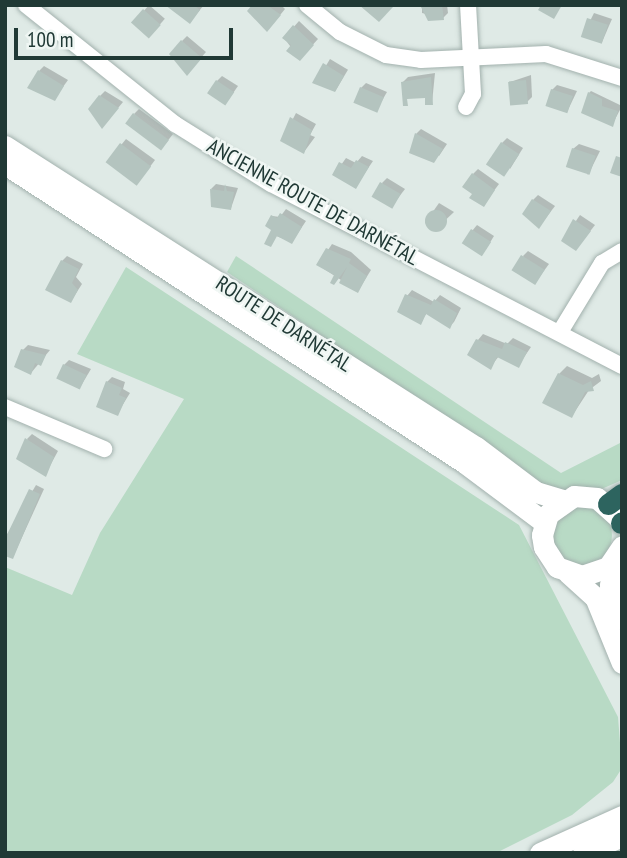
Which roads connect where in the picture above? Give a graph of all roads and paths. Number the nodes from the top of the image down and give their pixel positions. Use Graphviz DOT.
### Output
graph roads {
  1 [pos="26,5"];
  2 [pos="307,5"];
  3 [pos="468,5"];
  4 [pos="470,55"];
  5 [pos="622,78"];
  6 [pos="466,107"];
  7 [pos="5,146"];
  8 [pos="5,164"];
  9 [pos="622,251"];
  10 [pos="560,332"];
  11 [pos="622,366"];
  12 [pos="5,407"];
  13 [pos="104,449"];
  14 [pos="615,499"];
  15 [pos="562,500"];
  16 [pos="544,523"];
  17 [pos="622,524"];
  18 [pos="620,551"];
  19 [pos="568,573"];
  20 [pos="622,619"];
  21 [pos="622,663"];
  22 [pos="622,816"];
  23 [pos="622,836"];
  24 [pos="540,853"];
  25 [pos="583,853"];
  1 -- 10 [label="street, ANCIENNE ROUTE DE DARNÉTAL"];
  2 -- 4 [label="street"];
  3 -- 4 [label="street"];
  4 -- 5 [label="street"];
  4 -- 6 [label="street"];
  7 -- 15 [label="main road, ROUTE DE DARNÉTAL"];
  8 -- 16 [label="main road, ROUTE DE DARNÉTAL"];
  9 -- 10 [label="street"];
  10 -- 11 [label="street, ANCIENNE ROUTE DE DARNÉTAL"];
  12 -- 13 [label="street"];
  14 -- 15 [label="main road"];
  14 -- 17 [label="main road"];
  15 -- 16 [label="main road"];
  16 -- 19 [label="main road"];
  18 -- 19 [label="main road"];
  18 -- 20 [label="main road"];
  19 -- 21 [label="main road"];
  22 -- 24 [label="main road"];
  23 -- 25 [label="main road"];
}
